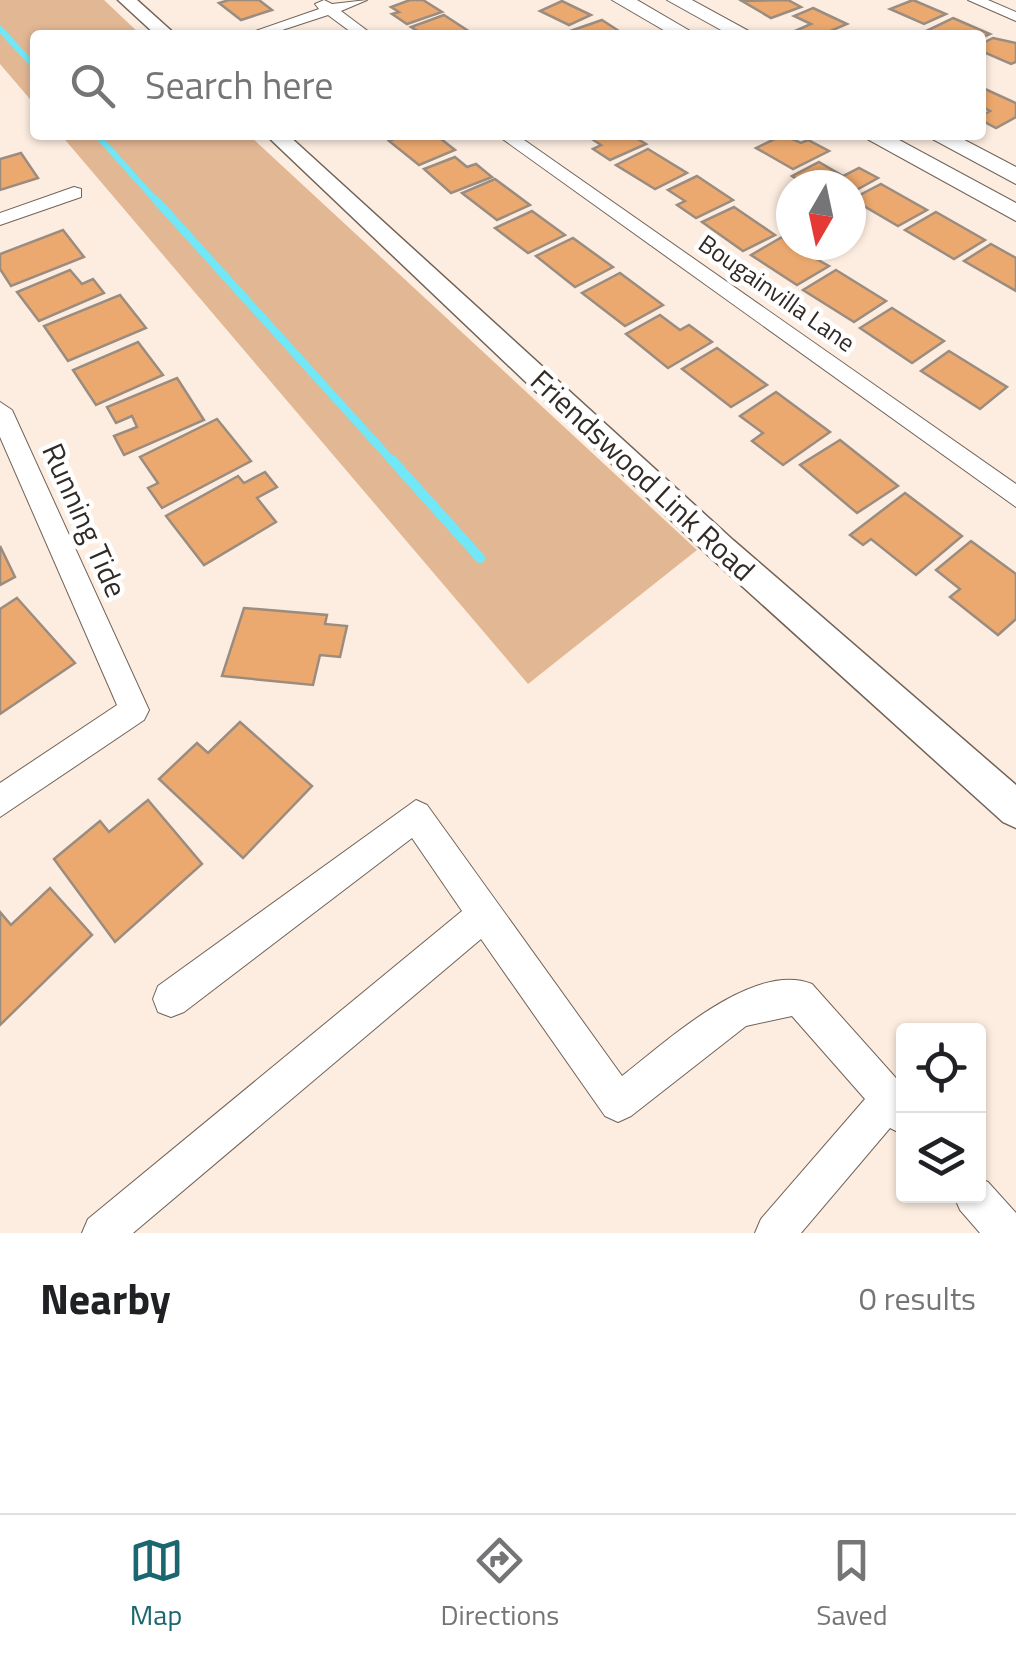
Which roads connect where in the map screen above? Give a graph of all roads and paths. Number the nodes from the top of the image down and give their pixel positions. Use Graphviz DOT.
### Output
graph roads {
  1 [pos="127,0"];
  2 [pos="360,0"];
  3 [pos="622,0"];
  4 [pos="677,0"];
  5 [pos="975,0"];
  6 [pos="323,5"];
  7 [pos="1016,17"];
  8 [pos="161,30"];
  9 [pos="264,30"];
  10 [pos="358,30"];
  11 [pos="678,30"];
  12 [pos="730,30"];
  13 [pos="281,140"];
  14 [pos="513,140"];
  15 [pos="881,140"];
  16 [pos="944,140"];
  17 [pos="947,140"];
  18 [pos="917,159"];
  19 [pos="1016,176"];
  20 [pos="74,193"];
  21 [pos="1016,212"];
  22 [pos="0,220"];
  23 [pos="0,410"];
  24 [pos="1016,497"];
  25 [pos="0,801"];
  26 [pos="1016,809"];
  27 [pos="484,914"];
  28 [pos="171,999"];
  29 [pos="896,1108"];
  30 [pos="980,1203"];
  31 [pos="102,1233"];
  32 [pos="775,1233"];
  33 [pos="1007,1233"];
  1 -- 8 [label="street"];
  2 -- 6 [label="street"];
  3 -- 11 [label="main road"];
  4 -- 12 [label="main road"];
  5 -- 7 [label="street"];
  6 -- 9 [label="street"];
  6 -- 10 [label="street"];
  13 -- 26 [label="street, Friendswood Link Road"];
  14 -- 24 [label="street, Bougainvilla Lane"];
  15 -- 18 [label="main road"];
  16 -- 18 [label="main road"];
  17 -- 19 [label="main road"];
  18 -- 21 [label="main road"];
  20 -- 22 [label="street"];
  23 -- 25 [label="street, Running Tide"];
  27 -- 28 [label="street"];
  27 -- 29 [label="street"];
  27 -- 31 [label="street"];
  29 -- 32 [label="street"];
  30 -- 33 [label="street"];
}
